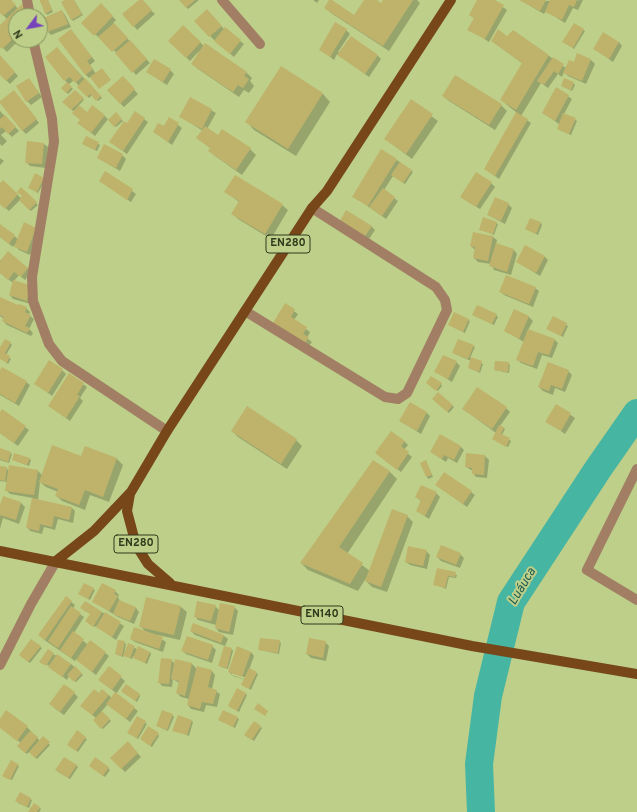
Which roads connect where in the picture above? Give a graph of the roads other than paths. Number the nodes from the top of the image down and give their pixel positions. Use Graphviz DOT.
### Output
graph roads {
  1 [pos="222,0"];
  2 [pos="450,0"];
  3 [pos="260,44"];
  4 [pos="35,48"];
  5 [pos="312,208"];
  6 [pos="245,311"];
  7 [pos="166,430"];
  8 [pos="637,469"];
  9 [pos="131,492"];
  10 [pos="0,551"];
  11 [pos="56,561"];
  12 [pos="171,584"];
  13 [pos="637,600"];
  14 [pos="0,665"];
  15 [pos="637,674"];
  1 -- 3 [label="street"];
  2 -- 5 [label="main road, EN280"];
  4 -- 7 [label="street"];
  5 -- 6 [label="main road, EN280"];
  5 -- 6 [label="street"];
  6 -- 7 [label="main road, EN280"];
  7 -- 9 [label="main road, EN280"];
  8 -- 13 [label="street"];
  9 -- 11 [label="main road, EN280"];
  9 -- 12 [label="main road, EN280"];
  10 -- 11 [label="main road, EN140"];
  11 -- 12 [label="main road, EN140"];
  11 -- 14 [label="street"];
  12 -- 15 [label="main road, EN140"];
}
